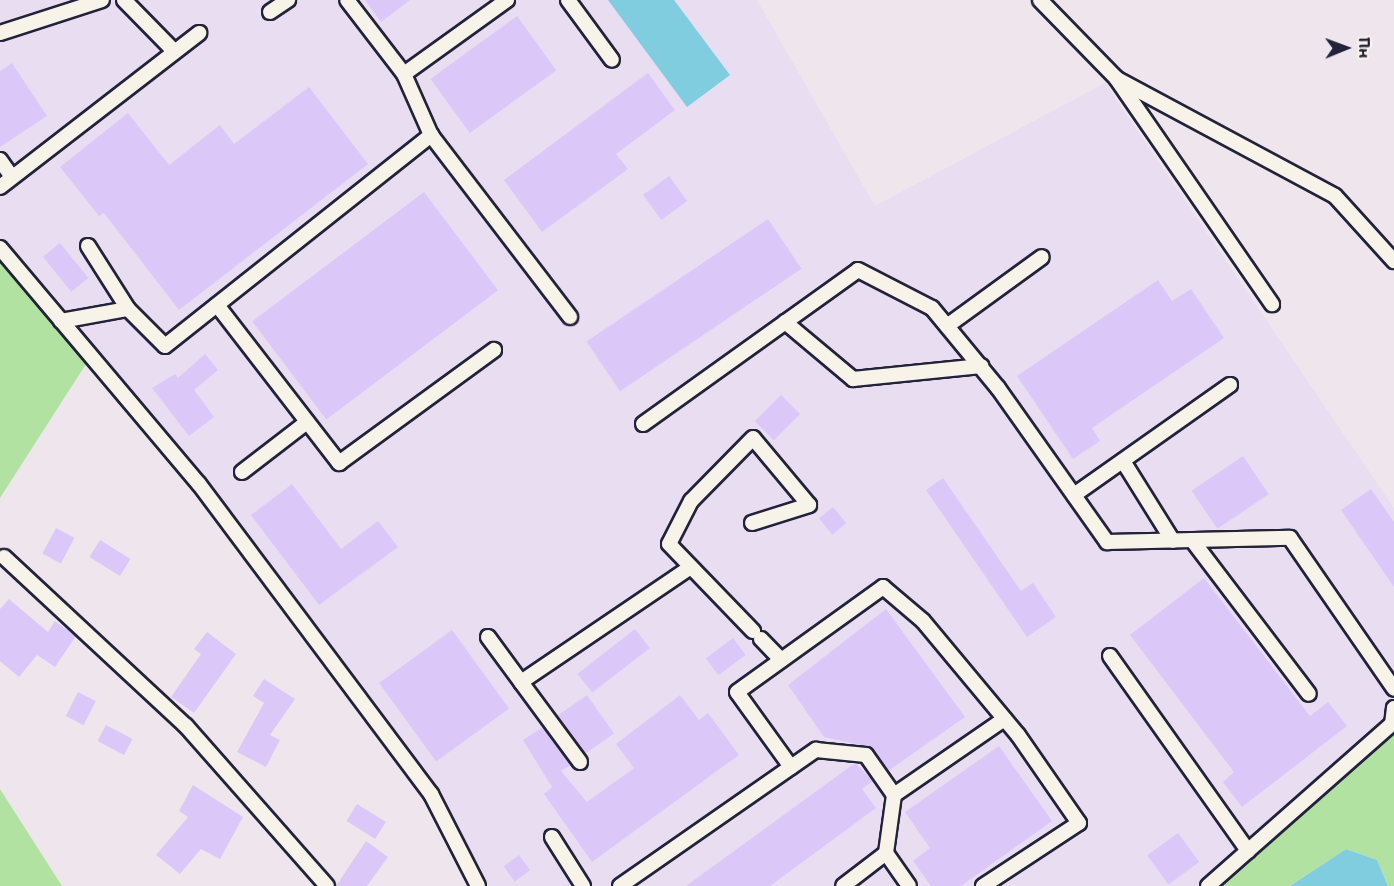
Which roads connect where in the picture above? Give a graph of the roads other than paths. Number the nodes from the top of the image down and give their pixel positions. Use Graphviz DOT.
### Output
graph roads {
  1 [pos="102,0"];
  2 [pos="124,0"];
  3 [pos="288,0"];
  4 [pos="346,0"];
  5 [pos="507,0"];
  6 [pos="568,0"];
  7 [pos="1040,0"];
  8 [pos="270,12"];
  9 [pos="0,33"];
  10 [pos="198,33"];
  11 [pos="173,50"];
  12 [pos="612,60"];
  13 [pos="404,74"];
  14 [pos="1116,78"];
  15 [pos="431,135"];
  16 [pos="0,160"];
  17 [pos="11,176"];
  18 [pos="0,187"];
  19 [pos="88,246"];
  20 [pos="0,248"];
  21 [pos="1042,257"];
  22 [pos="1394,261"];
  23 [pos="1272,304"];
  24 [pos="217,305"];
  25 [pos="128,309"];
  26 [pos="570,317"];
  27 [pos="61,321"];
  28 [pos="786,322"];
  29 [pos="947,326"];
  30 [pos="494,350"];
  31 [pos="981,366"];
  32 [pos="1230,385"];
  33 [pos="307,422"];
  34 [pos="643,424"];
  35 [pos="1123,461"];
  36 [pos="242,472"];
  37 [pos="1074,495"];
  38 [pos="752,523"];
  39 [pos="1192,540"];
  40 [pos="1173,541"];
  41 [pos="4,557"];
  42 [pos="692,567"];
  43 [pos="488,637"];
  44 [pos="1110,656"];
  45 [pos="781,660"];
  46 [pos="521,682"];
  47 [pos="1394,689"];
  48 [pos="1309,694"];
  49 [pos="1394,708"];
  50 [pos="1004,719"];
  51 [pos="580,762"];
  52 [pos="790,767"];
  53 [pos="894,795"];
  54 [pos="552,837"];
  55 [pos="1248,851"];
  56 [pos="886,853"];
  57 [pos="327,886"];
  58 [pos="478,886"];
  59 [pos="583,886"];
  60 [pos="620,886"];
  61 [pos="843,886"];
  62 [pos="909,886"];
  63 [pos="983,886"];
  64 [pos="1208,886"];
  1 -- 9 [label="lane"];
  2 -- 11 [label="lane"];
  3 -- 8 [label="lane"];
  4 -- 13 [label="lane"];
  5 -- 13 [label="lane"];
  6 -- 12 [label="lane"];
  7 -- 14 [label="lane"];
  10 -- 11 [label="lane"];
  11 -- 17 [label="lane"];
  13 -- 15 [label="lane"];
  14 -- 22 [label="lane"];
  14 -- 23 [label="lane"];
  15 -- 24 [label="lane"];
  15 -- 26 [label="lane"];
  16 -- 17 [label="lane"];
  17 -- 18 [label="lane"];
  19 -- 25 [label="lane"];
  20 -- 27 [label="lane"];
  21 -- 29 [label="lane"];
  24 -- 25 [label="lane"];
  24 -- 33 [label="lane"];
  25 -- 27 [label="lane"];
  27 -- 58 [label="lane"];
  28 -- 29 [label="lane"];
  28 -- 31 [label="lane"];
  28 -- 34 [label="lane"];
  29 -- 31 [label="lane"];
  30 -- 33 [label="lane"];
  31 -- 37 [label="lane"];
  32 -- 35 [label="lane"];
  33 -- 36 [label="lane"];
  35 -- 37 [label="lane"];
  35 -- 40 [label="lane"];
  37 -- 40 [label="lane"];
  38 -- 42 [label="lane"];
  39 -- 40 [label="lane"];
  39 -- 47 [label="lane"];
  39 -- 48 [label="lane"];
  41 -- 57 [label="lane"];
  42 -- 45 [label="lane"];
  42 -- 46 [label="lane"];
  43 -- 46 [label="lane"];
  44 -- 55 [label="lane"];
  45 -- 50 [label="lane"];
  45 -- 52 [label="lane"];
  46 -- 51 [label="lane"];
  49 -- 55 [label="lane"];
  50 -- 53 [label="lane"];
  50 -- 63 [label="lane"];
  52 -- 53 [label="lane"];
  52 -- 60 [label="lane"];
  53 -- 56 [label="lane"];
  54 -- 59 [label="lane"];
  55 -- 64 [label="lane"];
  56 -- 61 [label="lane"];
  56 -- 62 [label="lane"];
}
